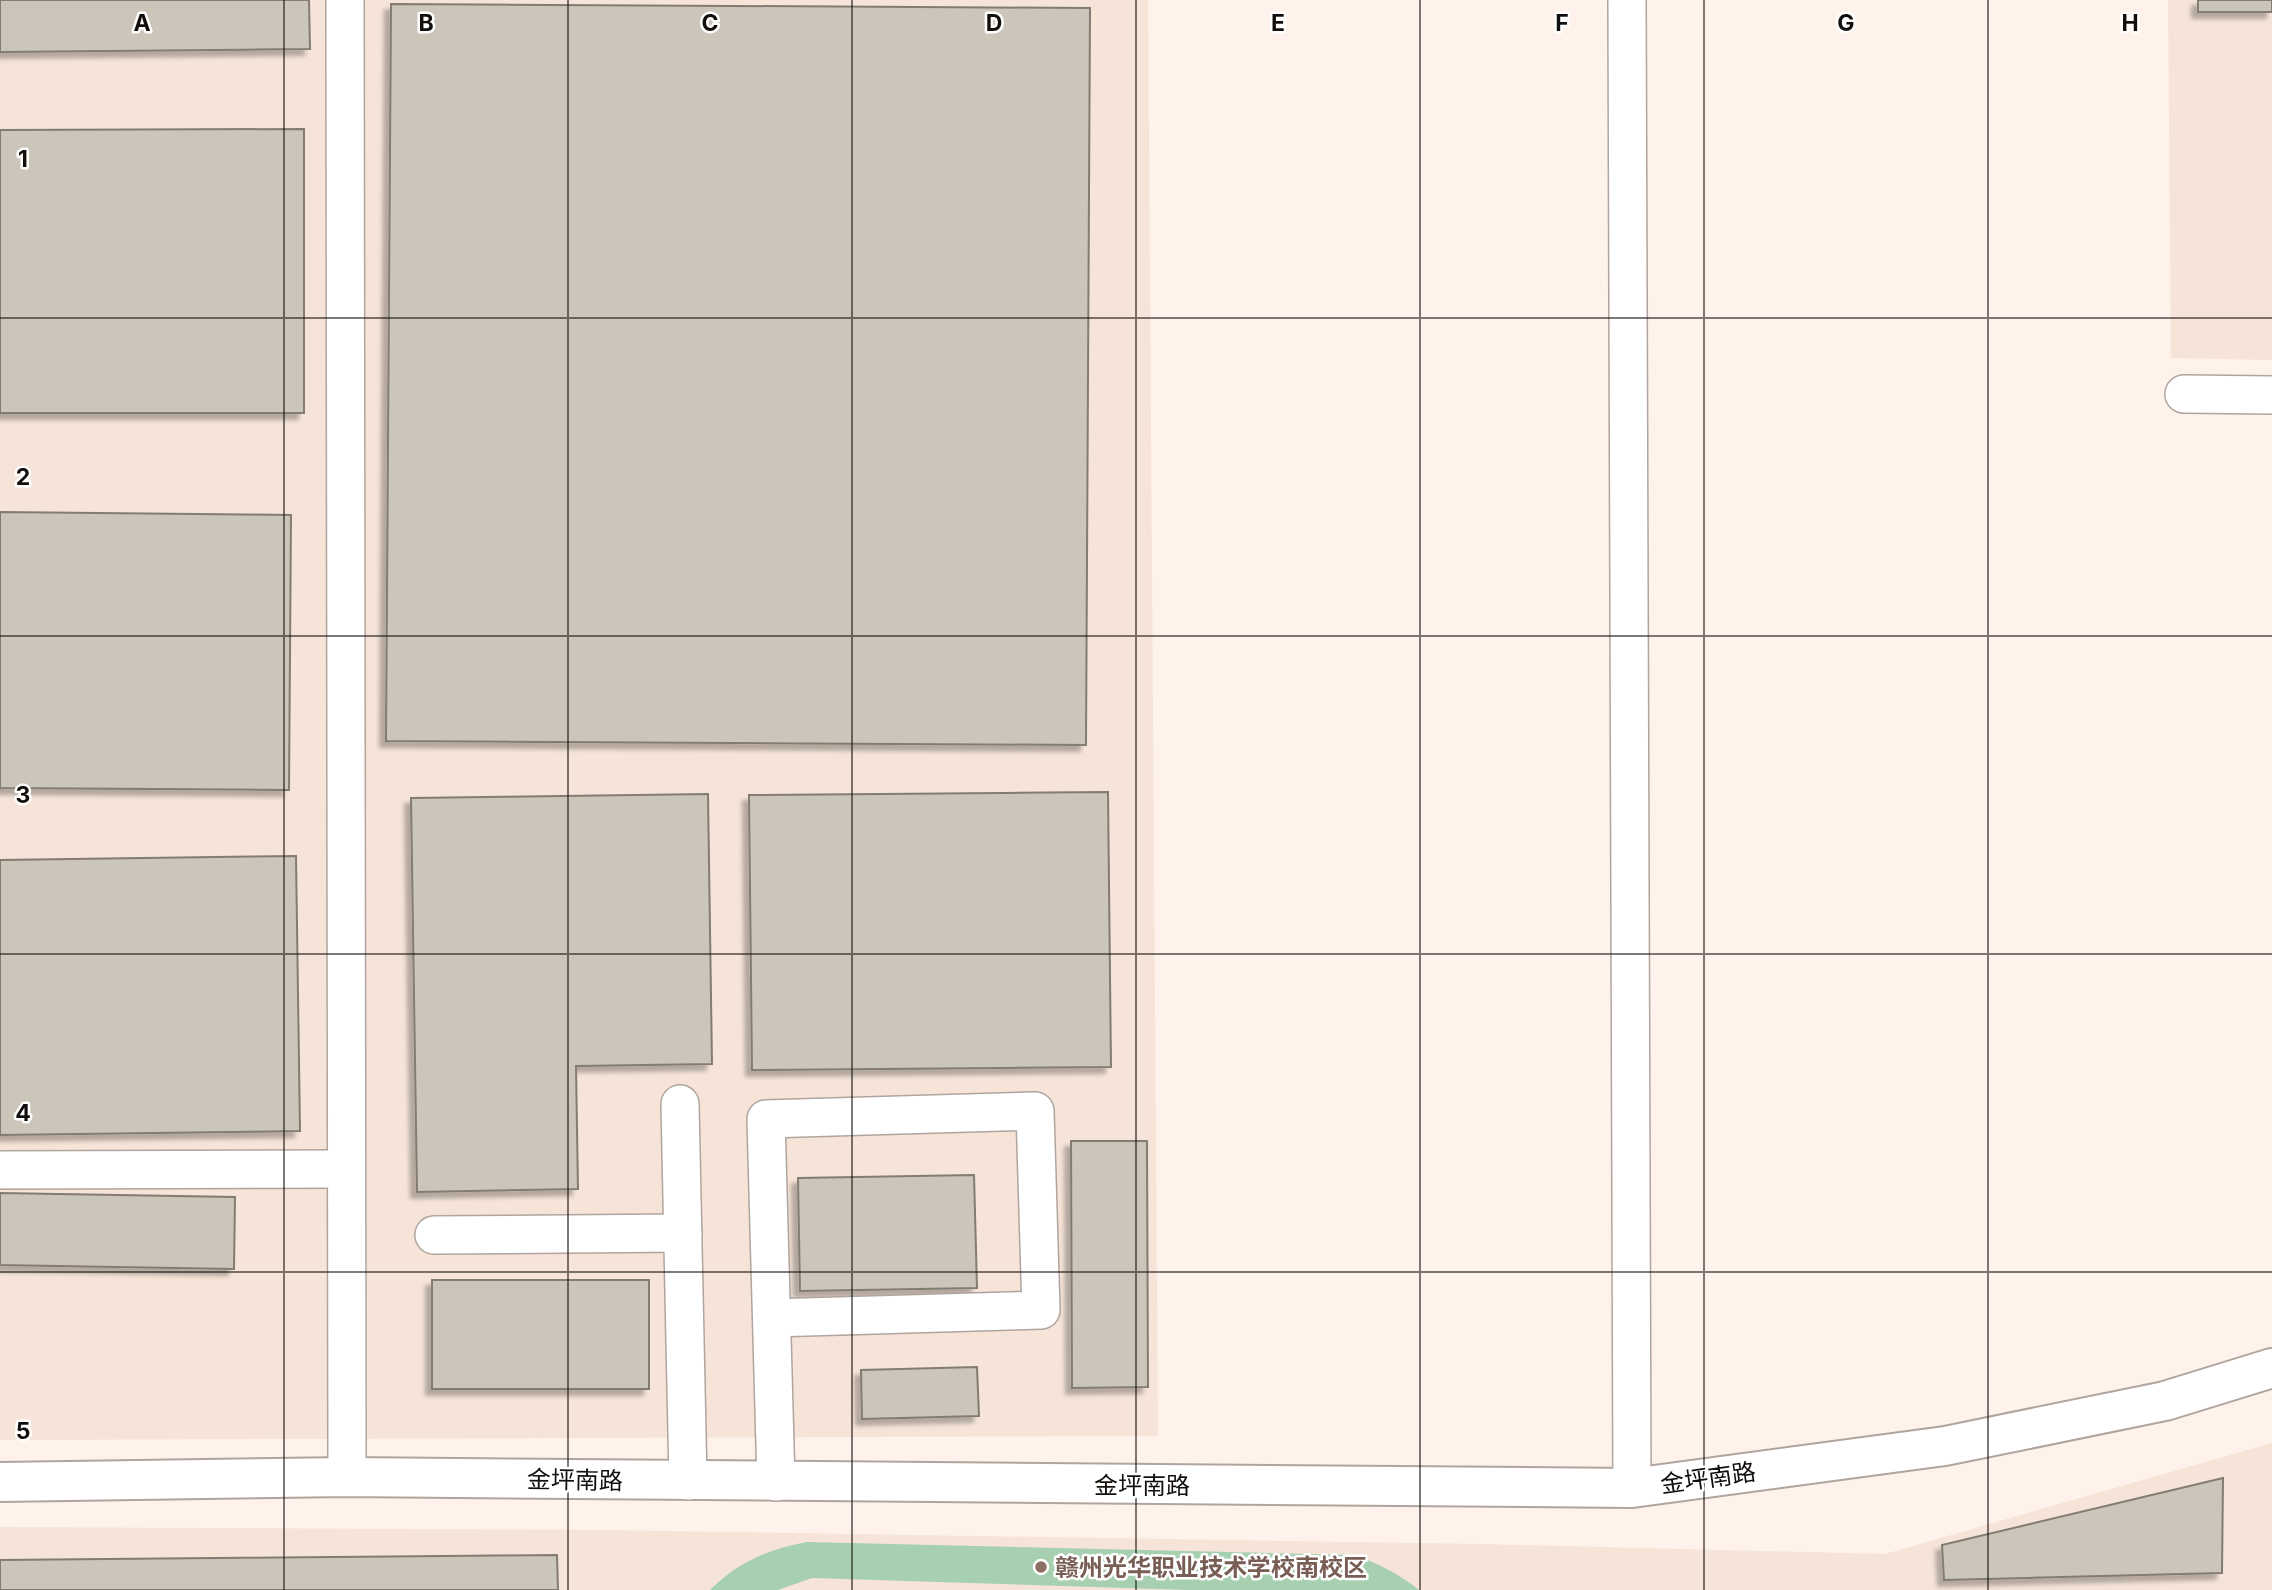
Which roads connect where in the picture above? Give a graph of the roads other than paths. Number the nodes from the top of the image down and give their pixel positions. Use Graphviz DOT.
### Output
graph roads {
  1 [pos="345,0"];
  2 [pos="1627,0"];
  3 [pos="2184,394"];
  4 [pos="2272,395"];
  5 [pos="680,1104"];
  6 [pos="346,1169"];
  7 [pos="0,1170"];
  8 [pos="683,1233"];
  9 [pos="434,1235"];
  10 [pos="772,1318"];
  11 [pos="2272,1368"];
  12 [pos="347,1477"];
  13 [pos="688,1481"];
  14 [pos="0,1482"];
  15 [pos="776,1482"];
  16 [pos="1632,1488"];
  1 -- 6 [label="street"];
  2 -- 16 [label="street"];
  3 -- 4 [label="street"];
  5 -- 8 [label="street"];
  6 -- 7 [label="street"];
  6 -- 12 [label="street"];
  8 -- 9 [label="street"];
  8 -- 13 [label="street"];
  10 -- 10 [label="street"];
  10 -- 15 [label="street"];
  11 -- 16 [label="street, 金坪南路"];
  12 -- 13 [label="street, 金坪南路"];
  12 -- 14 [label="street, 金坪南路"];
  13 -- 15 [label="street, 金坪南路"];
  15 -- 16 [label="street, 金坪南路"];
}
